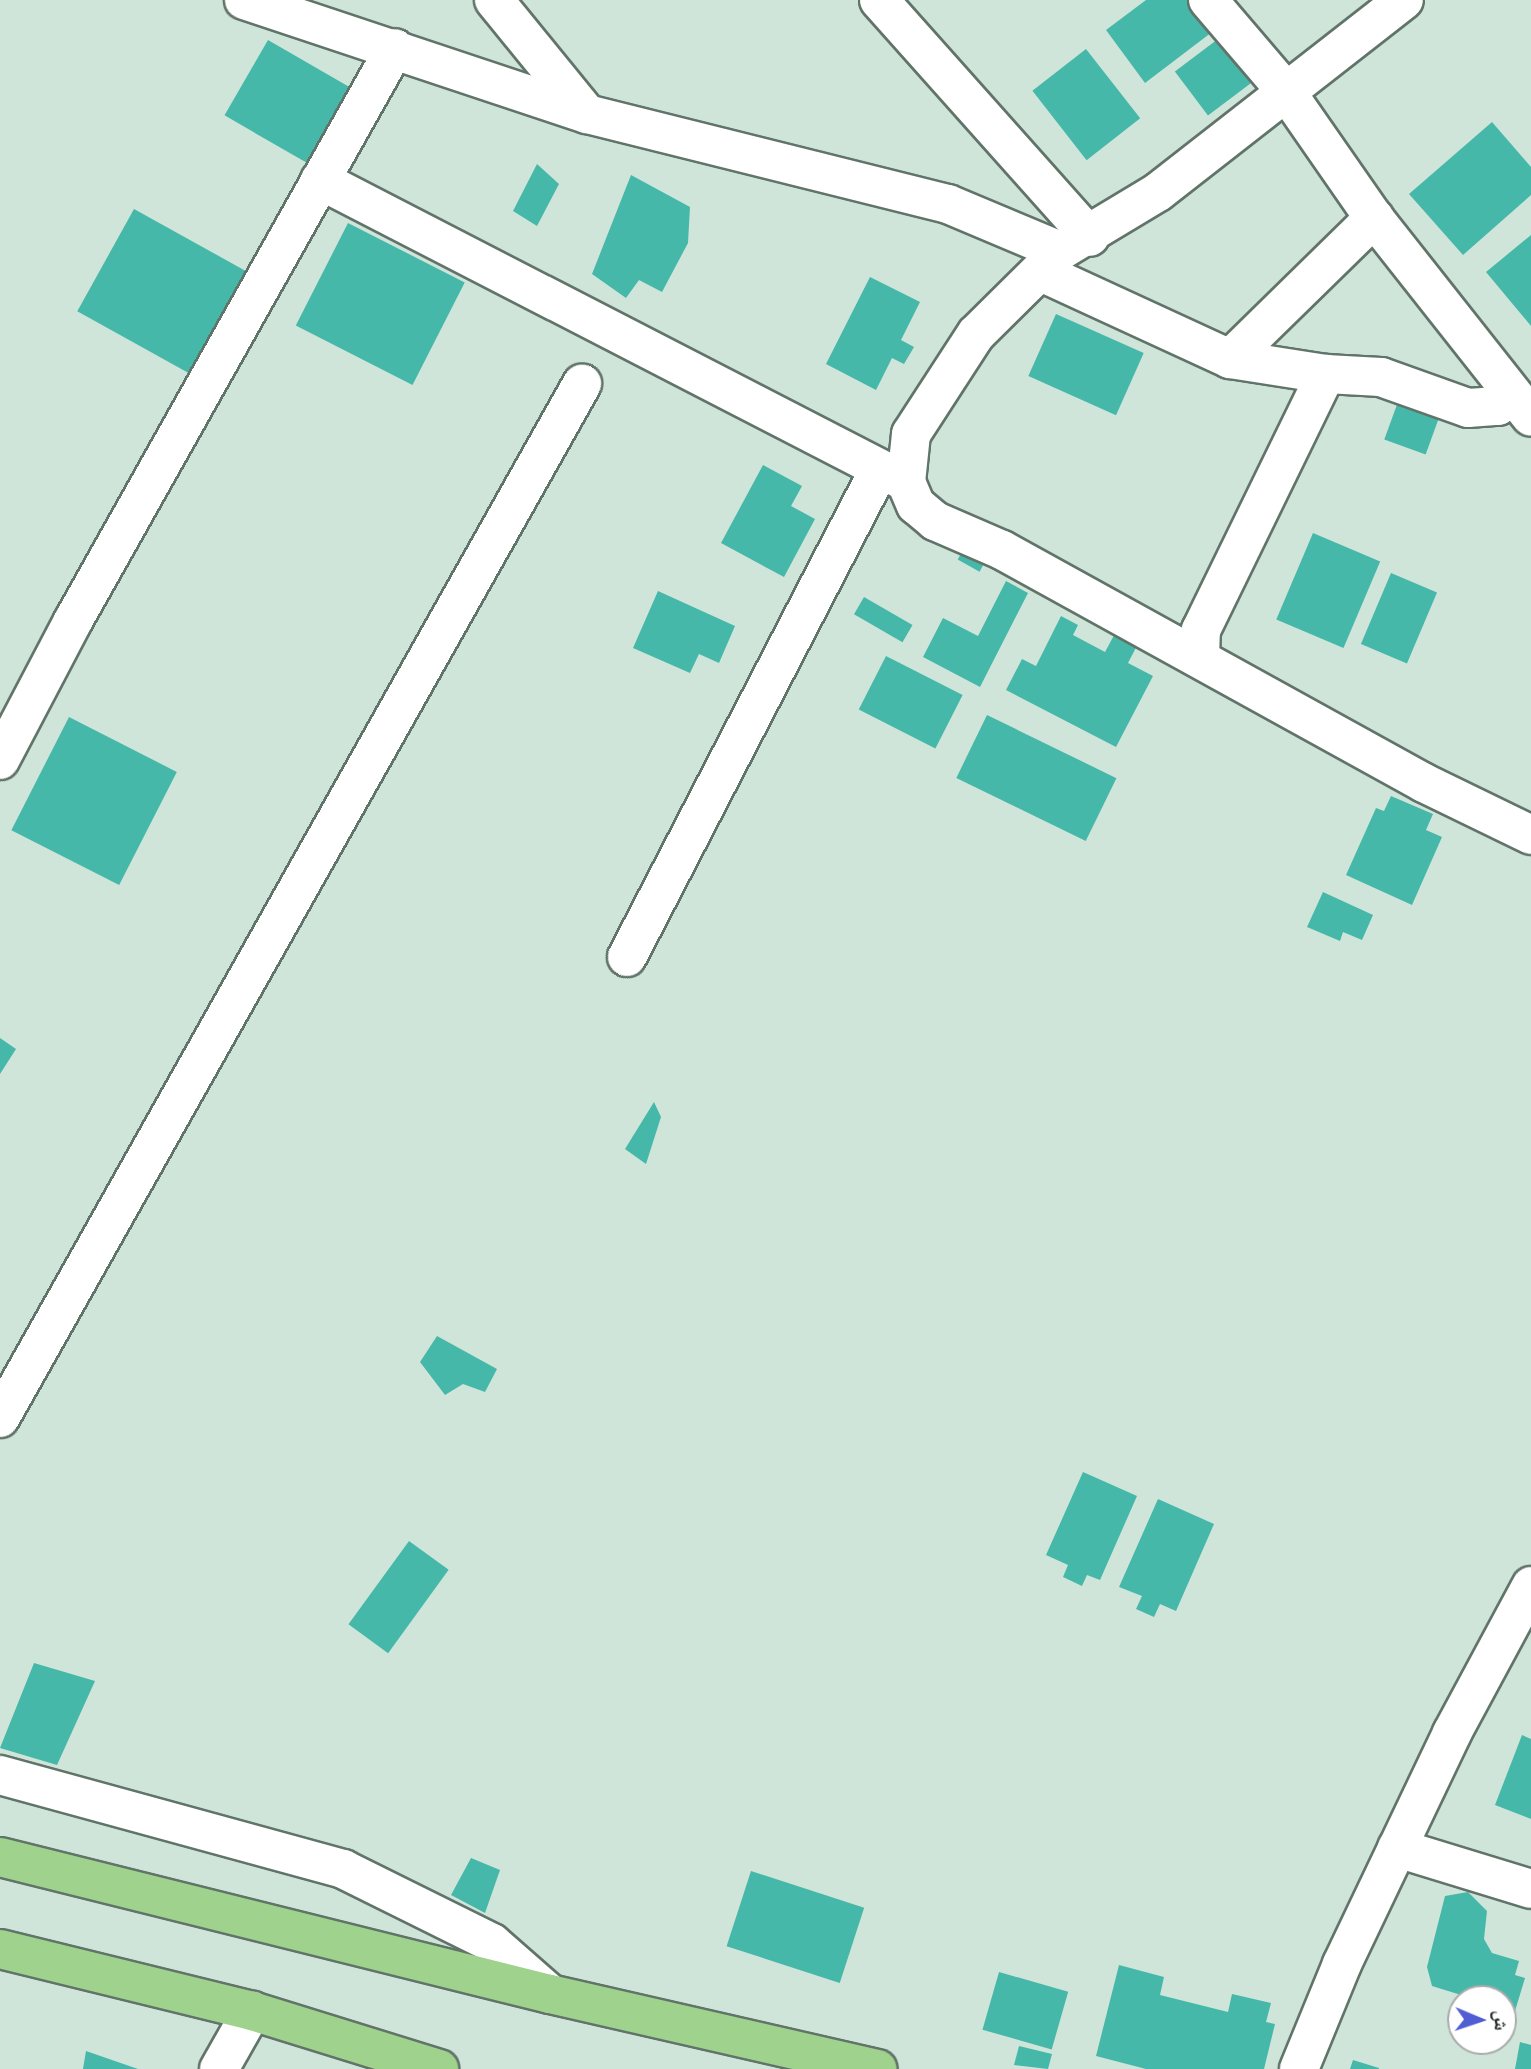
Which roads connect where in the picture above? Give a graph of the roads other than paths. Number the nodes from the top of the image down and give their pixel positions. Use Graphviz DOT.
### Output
graph roads {
  1 [pos="244,0"];
  2 [pos="494,0"];
  3 [pos="879,0"];
  4 [pos="1208,0"];
  5 [pos="1404,0"];
  6 [pos="395,48"];
  7 [pos="1285,90"];
  8 [pos="587,114"];
  9 [pos="320,180"];
  10 [pos="1374,218"];
  11 [pos="1064,253"];
  12 [pos="1230,359"];
  13 [pos="1325,374"];
  14 [pos="582,384"];
  15 [pos="1520,405"];
  16 [pos="892,476"];
  17 [pos="1200,656"];
  18 [pos="0,760"];
  19 [pos="1531,835"];
  20 [pos="627,957"];
  21 [pos="0,1418"];
  22 [pos="1531,1586"];
  23 [pos="0,1775"];
  24 [pos="1397,1849"];
  25 [pos="0,1857"];
  26 [pos="1531,1889"];
  27 [pos="7,1957"];
  28 [pos="550,1994"];
  29 [pos="252,2011"];
  30 [pos="423,2067"];
  31 [pos="869,2067"];
  32 [pos="219,2069"];
  33 [pos="1299,2069"];
  1 -- 6 [label="street"];
  2 -- 8 [label="street"];
  3 -- 11 [label="street"];
  4 -- 7 [label="street"];
  5 -- 7 [label="street"];
  6 -- 8 [label="street"];
  6 -- 9 [label="street"];
  7 -- 10 [label="street"];
  7 -- 11 [label="street"];
  8 -- 11 [label="street"];
  9 -- 16 [label="street"];
  9 -- 18 [label="street"];
  10 -- 12 [label="street"];
  10 -- 15 [label="street"];
  11 -- 12 [label="street"];
  11 -- 16 [label="street"];
  12 -- 13 [label="street"];
  13 -- 15 [label="street"];
  13 -- 17 [label="street"];
  14 -- 21 [label="street"];
  16 -- 17 [label="street"];
  16 -- 20 [label="street"];
  17 -- 19 [label="street"];
  22 -- 24 [label="street"];
  23 -- 28 [label="street"];
  24 -- 26 [label="street"];
  24 -- 33 [label="street"];
  25 -- 28 [label="highway"];
  27 -- 29 [label="highway"];
  28 -- 31 [label="highway"];
  29 -- 30 [label="highway"];
  29 -- 32 [label="street"];
}
